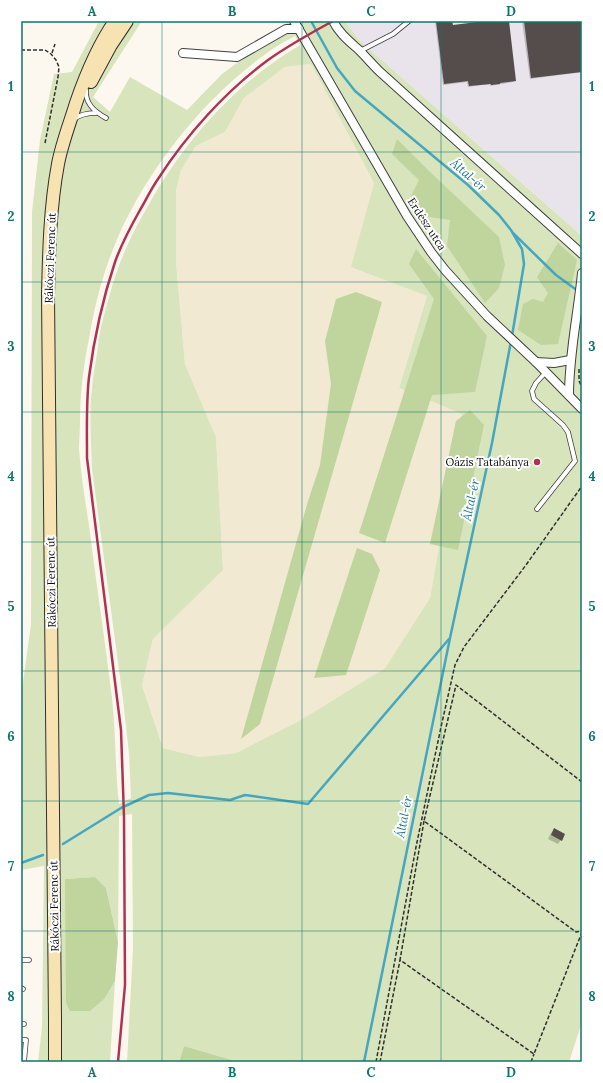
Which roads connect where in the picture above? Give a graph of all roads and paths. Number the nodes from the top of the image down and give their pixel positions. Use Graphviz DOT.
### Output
graph roads {
  1 [pos="115,21"];
  2 [pos="128,21"];
  3 [pos="294,21"];
  4 [pos="333,21"];
  5 [pos="409,21"];
  6 [pos="298,29"];
  7 [pos="55,44"];
  8 [pos="21,50"];
  9 [pos="360,51"];
  10 [pos="183,53"];
  11 [pos="51,54"];
  12 [pos="86,90"];
  13 [pos="76,105"];
  14 [pos="96,113"];
  15 [pos="106,118"];
  16 [pos="70,124"];
  17 [pos="45,143"];
  18 [pos="582,254"];
  19 [pos="582,273"];
  20 [pos="570,360"];
  21 [pos="536,362"];
  22 [pos="546,372"];
  23 [pos="569,395"];
  24 [pos="582,409"];
  25 [pos="582,486"];
  26 [pos="537,509"];
  27 [pos="582,782"];
  28 [pos="424,821"];
  29 [pos="582,932"];
  30 [pos="21,960"];
  31 [pos="30,960"];
  32 [pos="400,960"];
  33 [pos="21,1040"];
  34 [pos="534,1054"];
  35 [pos="24,1062"];
  36 [pos="55,1062"];
  37 [pos="376,1062"];
  38 [pos="380,1062"];
  39 [pos="531,1062"];
  1 -- 13 [label="main road, Rákóczi Ferenc út"];
  2 -- 12 [label="main road, Rákóczi Ferenc út"];
  3 -- 6 [label="street, Erdész utca"];
  4 -- 9 [label="street"];
  5 -- 9 [label="lane"];
  6 -- 10 [label="street"];
  6 -- 21 [label="street, Erdész utca"];
  7 -- 11 [label="path"];
  8 -- 11 [label="path"];
  9 -- 18 [label="street"];
  11 -- 17 [label="path"];
  12 -- 13 [label="main road, Rákóczi Ferenc út"];
  12 -- 14 [label="lane"];
  13 -- 16 [label="main road, Rákóczi Ferenc út"];
  14 -- 15 [label="lane"];
  14 -- 16 [label="lane"];
  16 -- 36 [label="main road, Rákóczi Ferenc út"];
  19 -- 20 [label="street"];
  20 -- 21 [label="street"];
  20 -- 23 [label="street"];
  21 -- 22 [label="street, Erdész utca"];
  22 -- 23 [label="street, Erdész utca"];
  22 -- 26 [label="lane"];
  23 -- 24 [label="street, Erdész utca"];
  25 -- 37 [label="path"];
  27 -- 28 [label="path"];
  28 -- 29 [label="path"];
  28 -- 32 [label="path"];
  29 -- 34 [label="path"];
  30 -- 31 [label="lane"];
  32 -- 34 [label="path"];
  32 -- 38 [label="path"];
  33 -- 35 [label="lane"];
  34 -- 39 [label="path"];
}
